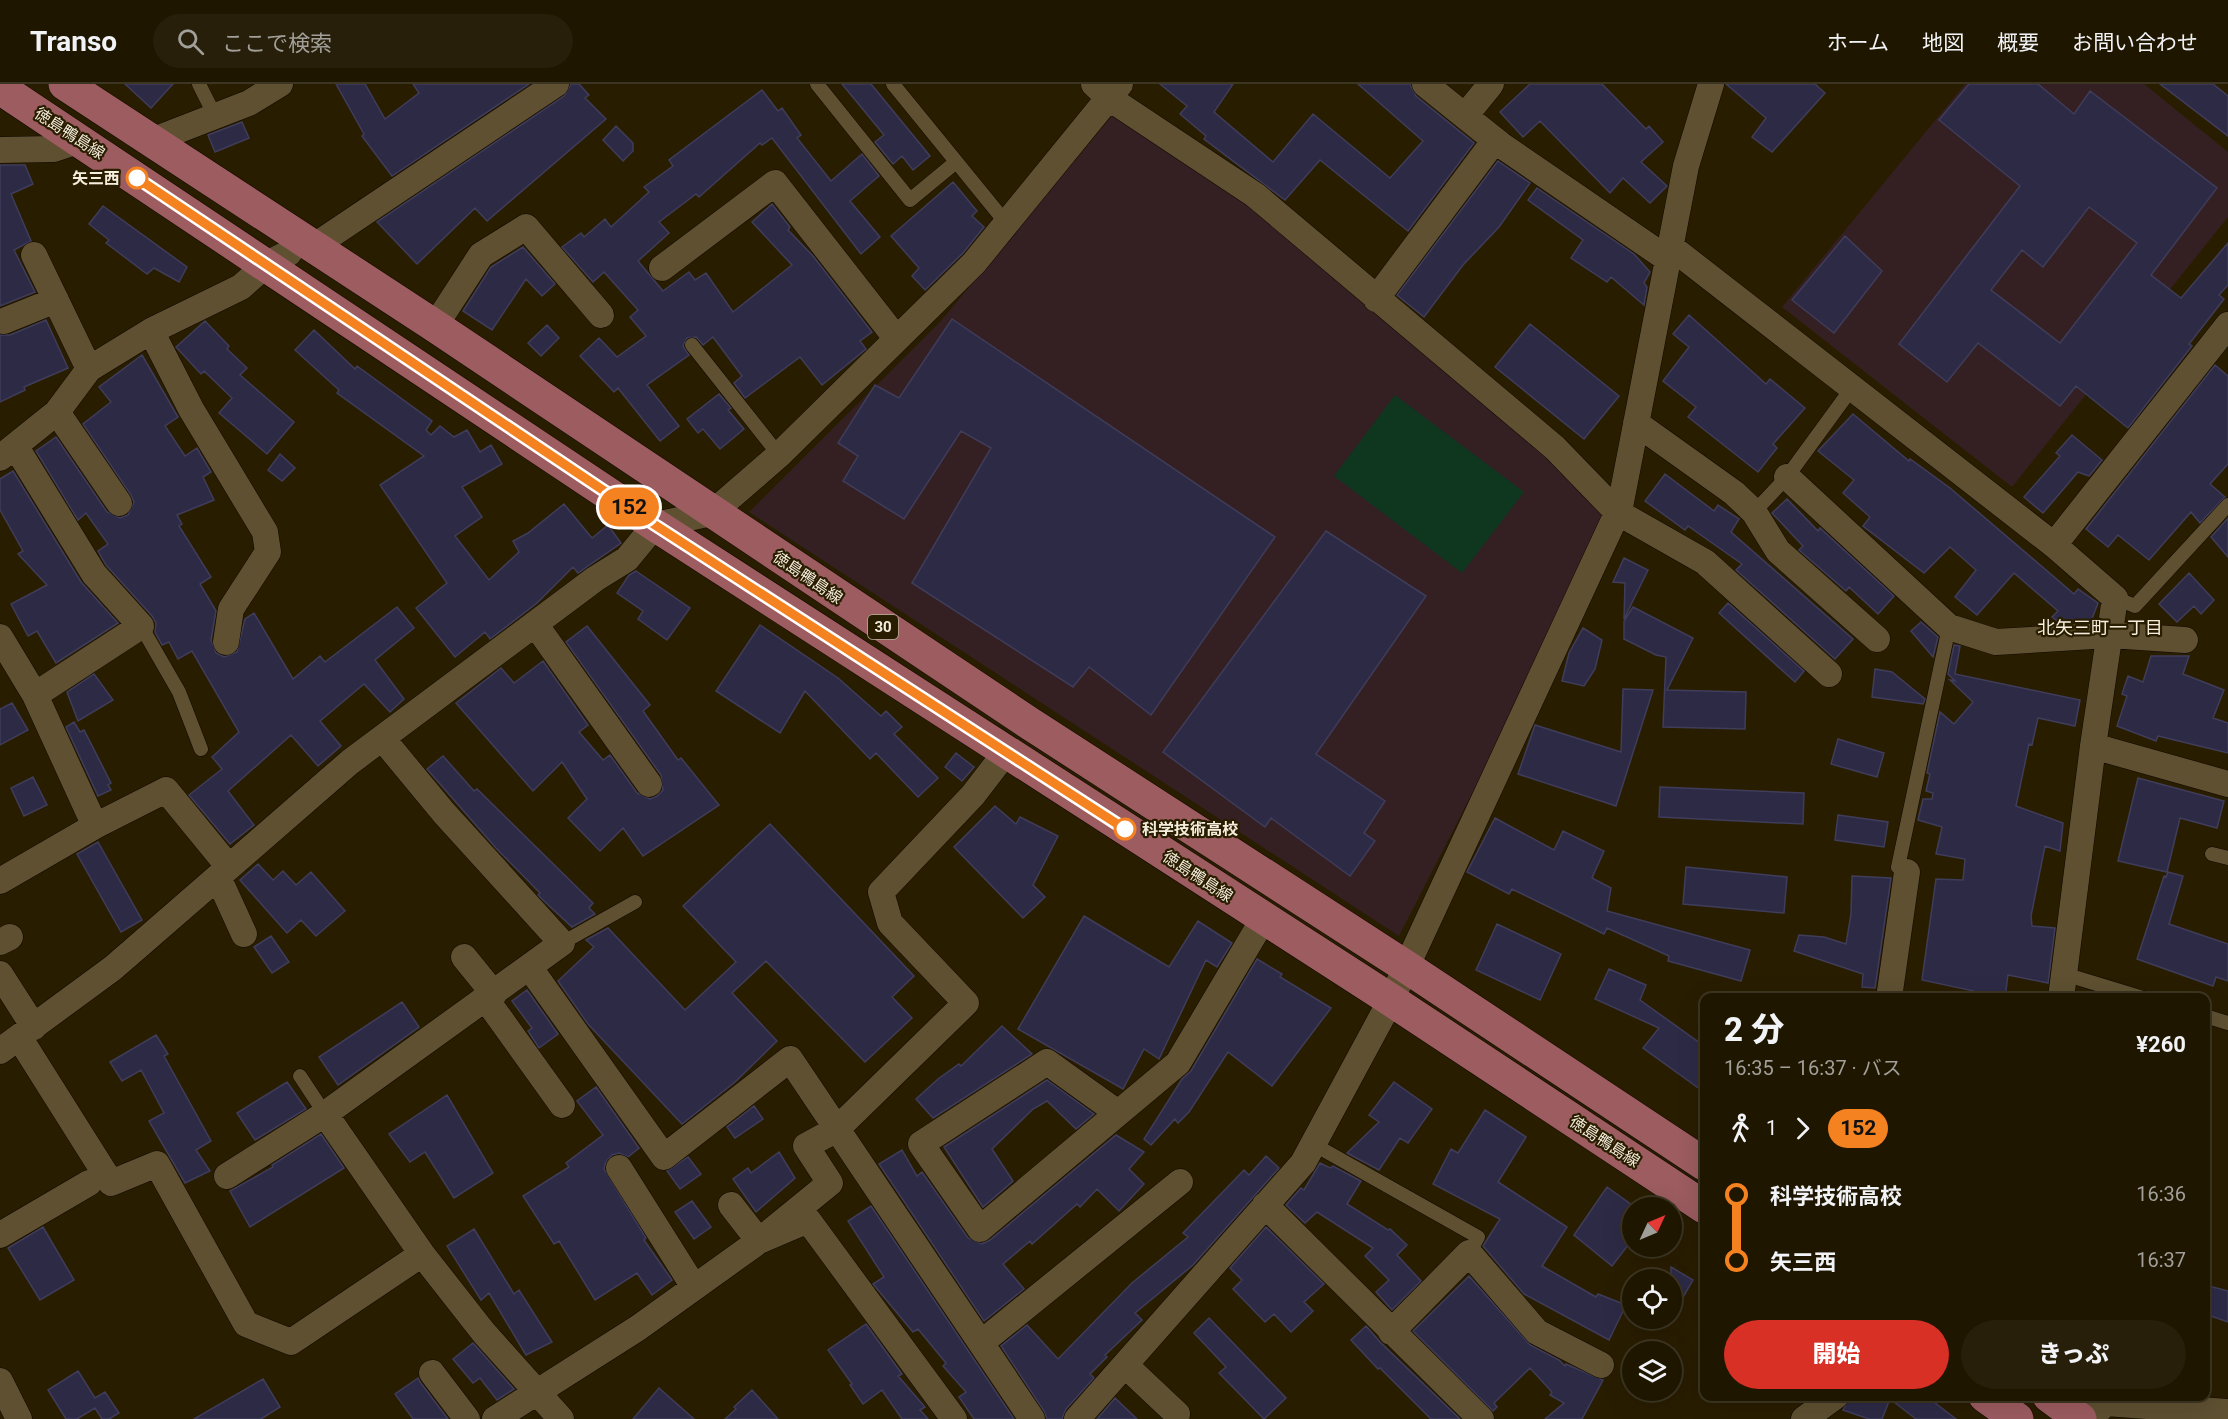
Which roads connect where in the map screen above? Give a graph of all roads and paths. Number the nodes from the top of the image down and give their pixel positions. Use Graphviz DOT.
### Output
graph roads {
  1 [pos="65,84"];
  2 [pos="199,84"];
  3 [pos="280,84"];
  4 [pos="556,84"];
  5 [pos="817,84"];
  6 [pos="892,84"];
  7 [pos="1425,84"];
  8 [pos="1491,84"];
  9 [pos="1711,84"];
  10 [pos="0,88"];
  11 [pos="1108,89"];
  12 [pos="215,116"];
  13 [pos="1465,116"];
  14 [pos="81,140"];
  15 [pos="151,141"];
  16 [pos="1495,141"];
  17 [pos="0,150"];
  18 [pos="956,162"];
  19 [pos="1006,224"];
  20 [pos="306,242"];
  21 [pos="1670,253"];
  22 [pos="34,255"];
  23 [pos="267,264"];
  24 [pos="662,268"];
  25 [pos="1376,299"];
  26 [pos="56,300"];
  27 [pos="601,315"];
  28 [pos="4,321"];
  29 [pos="2228,325"];
  30 [pos="435,326"];
  31 [pos="151,331"];
  32 [pos="896,338"];
  33 [pos="692,345"];
  34 [pos="89,369"];
  35 [pos="1852,388"];
  36 [pos="57,412"];
  37 [pos="1636,423"];
  38 [pos="8,452"];
  39 [pos="779,455"];
  40 [pos="1787,477"];
  41 [pos="119,503"];
  42 [pos="2228,505"];
  43 [pos="1617,512"];
  44 [pos="1754,512"];
  45 [pos="712,513"];
  46 [pos="655,525"];
  47 [pos="2054,546"];
  48 [pos="2115,598"];
  49 [pos="535,624"];
  50 [pos="141,626"];
  51 [pos="1948,627"];
  52 [pos="2110,635"];
  53 [pos="0,637"];
  54 [pos="1877,639"];
  55 [pos="2185,640"];
  56 [pos="226,642"];
  57 [pos="1829,674"];
  58 [pos="35,695"];
  59 [pos="382,738"];
  60 [pos="2092,746"];
  61 [pos="201,749"];
  62 [pos="1006,752"];
  63 [pos="649,784"];
  64 [pos="2228,784"];
  65 [pos="95,826"];
  66 [pos="2212,854"];
  67 [pos="2228,858"];
  68 [pos="224,872"];
  69 [pos="1907,872"];
  70 [pos="0,881"];
  71 [pos="635,902"];
  72 [pos="1264,918"];
  73 [pos="244,934"];
  74 [pos="562,943"];
  75 [pos="464,957"];
  76 [pos="1405,966"];
  77 [pos="530,968"];
  78 [pos="0,974"];
  79 [pos="2062,986"];
  80 [pos="1890,993"];
  81 [pos="2109,993"];
  82 [pos="490,996"];
  83 [pos="1391,1000"];
  84 [pos="2210,1018"];
  85 [pos="2228,1023"];
  86 [pos="17,1038"];
  87 [pos="300,1076"];
  88 [pos="562,1106"];
  89 [pos="1118,1113"];
  90 [pos="325,1114"];
  91 [pos="837,1129"];
  92 [pos="1313,1144"];
  93 [pos="1700,1161"];
  94 [pos="618,1167"];
  95 [pos="227,1176"];
  96 [pos="1180,1182"];
  97 [pos="89,1183"];
  98 [pos="1700,1204"];
  99 [pos="731,1205"];
  100 [pos="1265,1205"];
  101 [pos="0,1236"];
  102 [pos="759,1241"];
  103 [pos="1469,1253"];
  104 [pos="422,1254"];
  105 [pos="694,1287"];
  106 [pos="1391,1332"];
  107 [pos="981,1343"];
  108 [pos="1125,1365"];
  109 [pos="1601,1365"];
  110 [pos="432,1373"];
  111 [pos="0,1381"];
  112 [pos="537,1392"];
  113 [pos="1829,1401"];
  114 [pos="2056,1401"];
  115 [pos="2228,1412"];
  116 [pos="11,1416"];
  117 [pos="467,1419"];
  118 [pos="495,1419"];
  119 [pos="561,1419"];
  120 [pos="954,1419"];
  121 [pos="1032,1419"];
  122 [pos="1077,1419"];
  123 [pos="1176,1419"];
  124 [pos="1481,1419"];
  125 [pos="1804,1419"];
  126 [pos="2080,1419"];
  127 [pos="2089,1419"];
  1 -- 15 [label="main road, 徳島鴨島線 / 30"];
  2 -- 12 [label="lane"];
  3 -- 12 [label="street"];
  4 -- 20 [label="street"];
  5 -- 18 [label="lane"];
  6 -- 18 [label="lane"];
  7 -- 13 [label="street"];
  8 -- 13 [label="street"];
  9 -- 21 [label="street"];
  10 -- 14 [label="main road, 徳島鴨島線 / 30"];
  11 -- 19 [label="street"];
  11 -- 25 [label="street"];
  12 -- 15 [label="street"];
  13 -- 16 [label="street"];
  14 -- 17 [label="street"];
  14 -- 23 [label="main road, 徳島鴨島線 / 30"];
  15 -- 20 [label="main road, 徳島鴨島線 / 30"];
  16 -- 21 [label="street"];
  16 -- 25 [label="street"];
  18 -- 19 [label="lane"];
  19 -- 32 [label="street"];
  20 -- 23 [label="street"];
  20 -- 30 [label="main road, 徳島鴨島線 / 30"];
  21 -- 35 [label="street"];
  21 -- 37 [label="street"];
  22 -- 26 [label="street"];
  23 -- 31 [label="street"];
  23 -- 46 [label="main road, 徳島鴨島線 / 30"];
  24 -- 32 [label="street"];
  25 -- 43 [label="street"];
  26 -- 28 [label="street"];
  26 -- 34 [label="street"];
  27 -- 30 [label="street"];
  29 -- 47 [label="street"];
  30 -- 45 [label="main road, 徳島鴨島線 / 30"];
  31 -- 34 [label="street"];
  31 -- 56 [label="street"];
  32 -- 39 [label="street"];
  33 -- 39 [label="lane"];
  34 -- 36 [label="street"];
  35 -- 40 [label="lane"];
  35 -- 47 [label="street"];
  36 -- 38 [label="street"];
  36 -- 41 [label="street"];
  37 -- 43 [label="street"];
  37 -- 44 [label="street"];
  38 -- 50 [label="street"];
  39 -- 45 [label="street"];
  40 -- 44 [label="lane"];
  40 -- 51 [label="street"];
  42 -- 48 [label="lane"];
  43 -- 57 [label="street"];
  43 -- 76 [label="street"];
  44 -- 54 [label="street"];
  45 -- 46 [label="street"];
  45 -- 76 [label="main road, 徳島鴨島線 / 30"];
  46 -- 49 [label="street"];
  46 -- 62 [label="main road, 徳島鴨島線 / 30"];
  47 -- 48 [label="street"];
  48 -- 52 [label="street"];
  49 -- 59 [label="street"];
  49 -- 63 [label="street"];
  50 -- 58 [label="street"];
  50 -- 61 [label="lane"];
  51 -- 52 [label="street"];
  51 -- 69 [label="lane"];
  52 -- 55 [label="street"];
  52 -- 60 [label="street"];
  53 -- 58 [label="street"];
  58 -- 65 [label="street"];
  59 -- 68 [label="street"];
  59 -- 74 [label="street"];
  60 -- 64 [label="street"];
  60 -- 79 [label="street"];
  62 -- 72 [label="main road, 徳島鴨島線 / 30"];
  62 -- 91 [label="street"];
  65 -- 68 [label="street"];
  65 -- 70 [label="street"];
  66 -- 67 [label="lane"];
  68 -- 73 [label="street"];
  68 -- 86 [label="street"];
  69 -- 80 [label="street"];
  71 -- 74 [label="lane"];
  72 -- 83 [label="main road, 徳島鴨島線 / 30"];
  72 -- 89 [label="street"];
  74 -- 77 [label="street"];
  75 -- 82 [label="street"];
  76 -- 83 [label="street"];
  76 -- 93 [label="main road, 徳島鴨島線 / 30"];
  77 -- 82 [label="street"];
  77 -- 91 [label="street"];
  78 -- 86 [label="street"];
  79 -- 81 [label="lane"];
  82 -- 88 [label="street"];
  82 -- 90 [label="street"];
  83 -- 92 [label="street"];
  83 -- 98 [label="main road, 徳島鴨島線 / 30"];
  84 -- 85 [label="lane"];
  86 -- 104 [label="street"];
  87 -- 90 [label="lane"];
  89 -- 89 [label="street"];
  90 -- 95 [label="street"];
  90 -- 104 [label="street"];
  91 -- 102 [label="street"];
  91 -- 107 [label="street"];
  92 -- 100 [label="street"];
  92 -- 103 [label="lane"];
  94 -- 105 [label="street"];
  96 -- 107 [label="street"];
  97 -- 101 [label="street"];
  99 -- 102 [label="street"];
  100 -- 106 [label="street"];
  100 -- 108 [label="street"];
  102 -- 105 [label="street"];
  102 -- 120 [label="street"];
  103 -- 106 [label="street"];
  103 -- 109 [label="street"];
  104 -- 112 [label="street"];
  105 -- 112 [label="street"];
  106 -- 124 [label="street"];
  107 -- 121 [label="street"];
  108 -- 122 [label="street"];
  108 -- 123 [label="street"];
  110 -- 117 [label="street"];
  111 -- 116 [label="street"];
  112 -- 118 [label="street"];
  112 -- 119 [label="street"];
  113 -- 125 [label="street"];
  114 -- 126 [label="main road"];
  115 -- 127 [label="street"];
}
